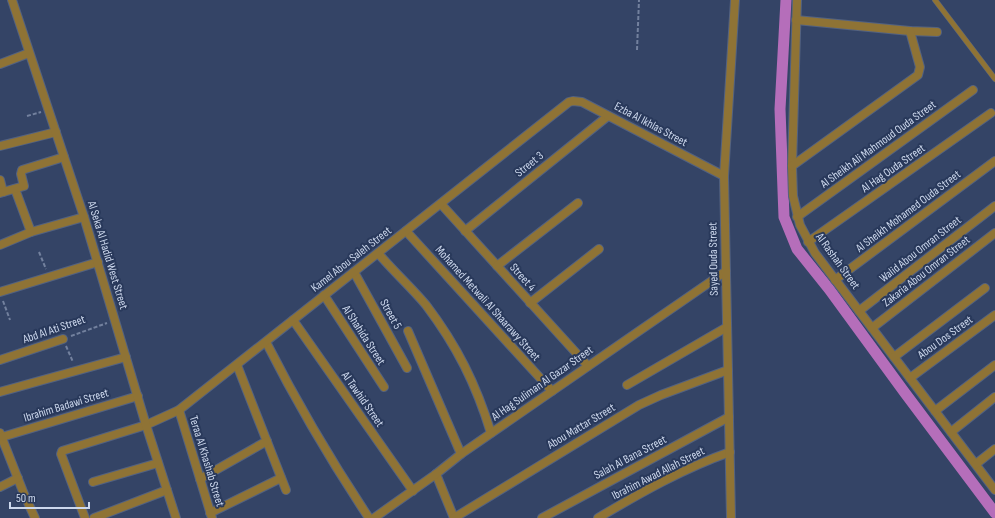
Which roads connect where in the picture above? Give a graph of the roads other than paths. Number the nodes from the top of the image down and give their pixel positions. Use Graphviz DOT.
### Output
graph roads {
  1 [pos="12,0"];
  2 [pos="735,0"];
  3 [pos="797,0"];
  4 [pos="934,0"];
  5 [pos="796,20"];
  6 [pos="910,31"];
  7 [pos="937,32"];
  8 [pos="29,53"];
  9 [pos="0,64"];
  10 [pos="995,79"];
  11 [pos="973,90"];
  12 [pos="566,105"];
  13 [pos="991,113"];
  14 [pos="608,116"];
  15 [pos="56,132"];
  16 [pos="0,146"];
  17 [pos="64,157"];
  18 [pos="995,161"];
  19 [pos="792,166"];
  20 [pos="724,176"];
  21 [pos="0,180"];
  22 [pos="14,189"];
  23 [pos="2,193"];
  24 [pos="578,203"];
  25 [pos="441,204"];
  26 [pos="995,206"];
  27 [pos="84,217"];
  28 [pos="798,217"];
  29 [pos="406,231"];
  30 [pos="465,231"];
  31 [pos="31,232"];
  32 [pos="995,233"];
  33 [pos="808,242"];
  34 [pos="0,245"];
  35 [pos="599,249"];
  36 [pos="378,253"];
  37 [pos="98,262"];
  38 [pos="497,266"];
  39 [pos="726,271"];
  40 [pos="354,272"];
  41 [pos="835,280"];
  42 [pos="986,288"];
  43 [pos="0,292"];
  44 [pos="324,295"];
  45 [pos="530,303"];
  46 [pos="859,311"];
  47 [pos="995,315"];
  48 [pos="293,320"];
  49 [pos="727,327"];
  50 [pos="872,328"];
  51 [pos="408,331"];
  52 [pos="63,339"];
  53 [pos="266,342"];
  54 [pos="126,357"];
  55 [pos="894,357"];
  56 [pos="0,360"];
  57 [pos="237,365"];
  58 [pos="995,365"];
  59 [pos="588,366"];
  60 [pos="407,368"];
  61 [pos="728,370"];
  62 [pos="910,378"];
  63 [pos="627,385"];
  64 [pos="384,388"];
  65 [pos="552,391"];
  66 [pos="0,392"];
  67 [pos="138,396"];
  68 [pos="995,397"];
  69 [pos="179,410"];
  70 [pos="935,411"];
  71 [pos="729,417"];
  72 [pos="146,425"];
  73 [pos="951,432"];
  74 [pos="491,433"];
  75 [pos="1,435"];
  76 [pos="267,441"];
  77 [pos="995,449"];
  78 [pos="730,452"];
  79 [pos="461,454"];
  80 [pos="158,463"];
  81 [pos="976,464"];
  82 [pos="436,474"];
  83 [pos="18,478"];
  84 [pos="281,478"];
  85 [pos="200,479"];
  86 [pos="93,482"];
  87 [pos="0,487"];
  88 [pos="167,490"];
  89 [pos="286,490"];
  90 [pos="995,490"];
  91 [pos="413,491"];
  92 [pos="211,515"];
  93 [pos="386,515"];
  94 [pos="35,518"];
  95 [pos="85,518"];
  96 [pos="94,518"];
  97 [pos="176,518"];
  98 [pos="369,518"];
  99 [pos="374,518"];
  100 [pos="454,518"];
  101 [pos="542,518"];
  102 [pos="598,518"];
  103 [pos="729,518"];
  1 -- 8 [label="street, Al Seka Al Hadid West Street"];
  2 -- 20 [label="street, Sayed Ouda Street"];
  3 -- 5 [label="street, Al Rashah Street"];
  4 -- 10 [label="lane"];
  5 -- 6 [label="street"];
  5 -- 19 [label="street, Al Rashah Street"];
  6 -- 7 [label="street"];
  6 -- 19 [label="street"];
  8 -- 9 [label="street"];
  8 -- 15 [label="street, Al Seka Al Hadid West Street"];
  11 -- 28 [label="street, Al Sheikh Ali Mahmoud Ouda Street"];
  12 -- 14 [label="street, Ezba Al Ikhlas Street"];
  12 -- 25 [label="street, Kamel Abou Saleh Street"];
  13 -- 33 [label="street, Al Hag Ouda Street"];
  14 -- 20 [label="street, Ezba Al Ikhlas Street"];
  14 -- 30 [label="street, Street 3"];
  15 -- 16 [label="street"];
  15 -- 17 [label="street, Al Seka Al Hadid West Street"];
  17 -- 22 [label="street"];
  17 -- 27 [label="street, Al Seka Al Hadid West Street"];
  18 -- 41 [label="street, Al Sheikh Mohamed Ouda Street"];
  19 -- 28 [label="street, Al Rashah Street"];
  20 -- 39 [label="street, Sayed Ouda Street"];
  21 -- 23 [label="street"];
  22 -- 23 [label="street"];
  22 -- 31 [label="street"];
  24 -- 38 [label="street"];
  25 -- 29 [label="street, Kamel Abou Saleh Street"];
  25 -- 30 [label="street, Street 4"];
  26 -- 46 [label="street, Walid Abou Omran Street"];
  27 -- 31 [label="street"];
  27 -- 37 [label="street, Al Seka Al Hadid West Street"];
  28 -- 33 [label="street, Al Rashah Street"];
  29 -- 36 [label="street, Kamel Abou Saleh Street"];
  29 -- 65 [label="street, Mohamed Metwali Al Shaarawy Street"];
  30 -- 38 [label="street, Street 4"];
  31 -- 34 [label="street"];
  32 -- 50 [label="street, Zakaria Abou Omran Street"];
  33 -- 41 [label="street, Al Rashah Street"];
  35 -- 45 [label="street"];
  36 -- 40 [label="street, Kamel Abou Saleh Street"];
  36 -- 74 [label="street"];
  37 -- 43 [label="street"];
  37 -- 54 [label="street, Al Seka Al Hadid West Street"];
  38 -- 45 [label="street, Street 4"];
  39 -- 49 [label="street, Sayed Ouda Street"];
  39 -- 59 [label="street, Al Hag Suliman Al Gazar Street"];
  40 -- 44 [label="street, Kamel Abou Saleh Street"];
  40 -- 60 [label="street, Street 5"];
  41 -- 46 [label="street, Al Rashah Street"];
  42 -- 55 [label="street"];
  44 -- 48 [label="street, Kamel Abou Saleh Street"];
  44 -- 64 [label="street, Al Shahida Street"];
  45 -- 59 [label="street, Street 4"];
  46 -- 50 [label="street, Al Rashah Street"];
  47 -- 62 [label="street, Abou Dos Street"];
  48 -- 53 [label="street, Kamel Abou Saleh Street"];
  48 -- 91 [label="street, Al Tawhid Street"];
  49 -- 61 [label="street, Sayed Ouda Street"];
  49 -- 63 [label="street"];
  50 -- 55 [label="street, Al Rashah Street"];
  51 -- 79 [label="street"];
  52 -- 56 [label="street, Abd Al Ati Street"];
  53 -- 57 [label="street, Kamel Abou Saleh Street"];
  53 -- 98 [label="street"];
  54 -- 66 [label="street"];
  54 -- 67 [label="street, Al Seka Al Hadid West Street"];
  55 -- 62 [label="street, Al Rashah Street"];
  57 -- 69 [label="street, Kamel Abou Saleh Street"];
  57 -- 76 [label="street"];
  58 -- 70 [label="street"];
  59 -- 65 [label="street, Al Hag Suliman Al Gazar Street"];
  61 -- 71 [label="street, Sayed Ouda Street"];
  61 -- 100 [label="street, Abou Mattar Street"];
  62 -- 70 [label="street, Al Rashah Street"];
  65 -- 74 [label="street, Al Hag Suliman Al Gazar Street"];
  67 -- 72 [label="street, Al Seka Al Hadid West Street"];
  67 -- 75 [label="street, Ibrahim Badawi Street"];
  68 -- 73 [label="street"];
  69 -- 72 [label="street, Kamel Abou Saleh Street"];
  69 -- 85 [label="street, Teraa Al Khashab Street"];
  70 -- 73 [label="street, Al Rashah Street"];
  71 -- 78 [label="street, Sayed Ouda Street"];
  71 -- 101 [label="street, Salah Al Bana Street"];
  72 -- 80 [label="street, Al Seka Al Hadid West Street"];
  72 -- 95 [label="street, Kamel Abou Saleh Street"];
  73 -- 81 [label="street, Al Rashah Street"];
  74 -- 79 [label="street, Al Hag Suliman Al Gazar Street"];
  75 -- 83 [label="street"];
  76 -- 84 [label="street"];
  76 -- 85 [label="street"];
  77 -- 81 [label="street"];
  78 -- 102 [label="street, Ibrahim Awad Allah Street"];
  78 -- 103 [label="street, Sayed Ouda Street"];
  79 -- 82 [label="street, Al Hag Suliman Al Gazar Street"];
  80 -- 86 [label="street"];
  80 -- 88 [label="street, Al Seka Al Hadid West Street"];
  81 -- 90 [label="street, Al Rashah Street"];
  82 -- 91 [label="street, Al Hag Suliman Al Gazar Street"];
  82 -- 100 [label="street"];
  83 -- 87 [label="street"];
  83 -- 94 [label="street"];
  84 -- 89 [label="street"];
  84 -- 92 [label="street"];
  85 -- 92 [label="street, Teraa Al Khashab Street"];
  88 -- 96 [label="street"];
  88 -- 97 [label="street, Al Seka Al Hadid West Street"];
  91 -- 93 [label="street, Al Hag Suliman Al Gazar Street"];
  93 -- 99 [label="street, Al Hag Suliman Al Gazar Street"];
}
